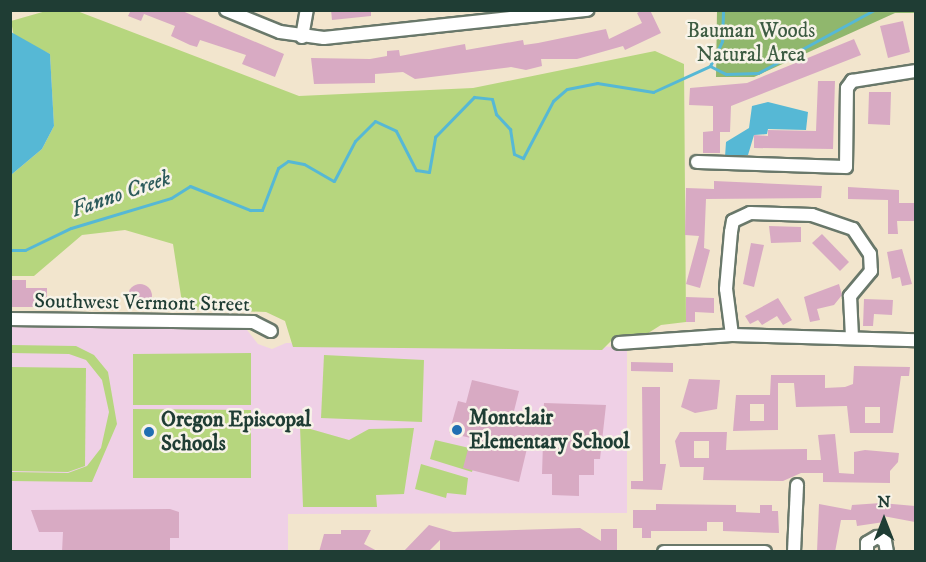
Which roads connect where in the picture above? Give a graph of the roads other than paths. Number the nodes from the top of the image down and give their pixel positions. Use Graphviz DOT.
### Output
graph roads {
  1 [pos="226,10"];
  2 [pos="307,10"];
  3 [pos="588,10"];
  4 [pos="302,37"];
  5 [pos="915,71"];
  6 [pos="697,162"];
  7 [pos="10,319"];
  8 [pos="271,331"];
  9 [pos="732,335"];
  10 [pos="852,337"];
  11 [pos="915,340"];
  12 [pos="619,343"];
  13 [pos="797,485"];
  14 [pos="664,552"];
  15 [pos="765,552"];
  16 [pos="794,552"];
  17 [pos="867,552"];
  18 [pos="887,552"];
  1 -- 4 [label="street"];
  2 -- 4 [label="street"];
  3 -- 4 [label="street"];
  5 -- 6 [label="street"];
  7 -- 8 [label="street, Southwest Vermont Street"];
  9 -- 10 [label="street"];
  9 -- 10 [label="street"];
  9 -- 12 [label="street"];
  10 -- 11 [label="street"];
  13 -- 16 [label="street"];
  14 -- 15 [label="street"];
  17 -- 18 [label="street"];
}
